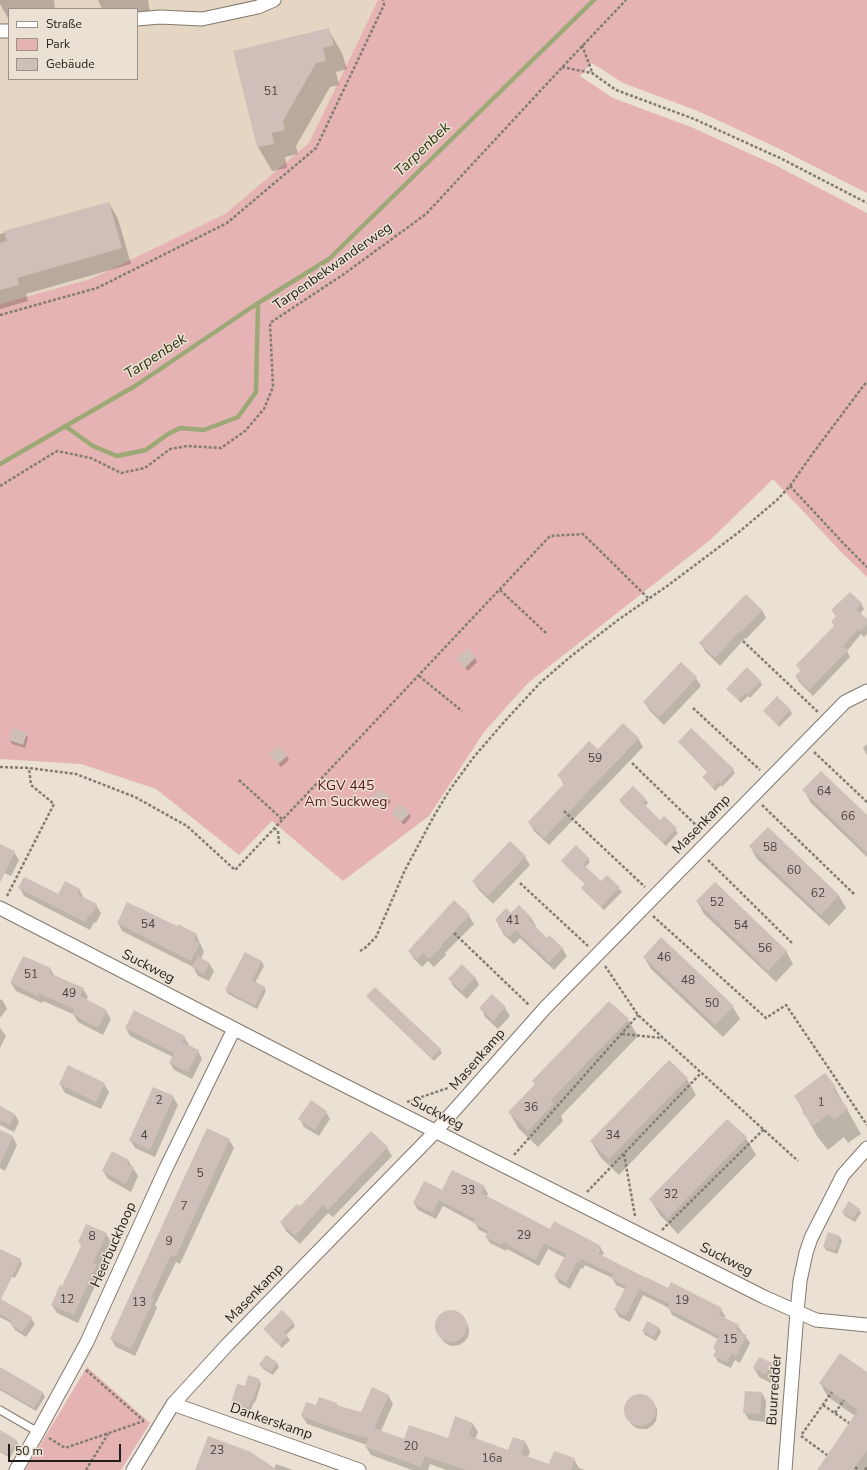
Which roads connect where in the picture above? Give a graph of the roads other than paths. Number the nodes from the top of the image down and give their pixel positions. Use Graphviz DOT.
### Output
graph roads {
  1 [pos="274,0"];
  2 [pos="138,20"];
  3 [pos="867,691"];
  4 [pos="1,908"];
  5 [pos="234,1028"];
  6 [pos="436,1131"];
  7 [pos="867,1148"];
  8 [pos="797,1312"];
  9 [pos="867,1325"];
  10 [pos="173,1404"];
  11 [pos="0,1410"];
  12 [pos="38,1432"];
  13 [pos="16,1470"];
  14 [pos="133,1470"];
  15 [pos="359,1470"];
  16 [pos="785,1470"];
  1 -- 2 [label="street"];
  3 -- 6 [label="street, Masenkamp"];
  4 -- 5 [label="street, Suckweg"];
  5 -- 6 [label="street, Suckweg"];
  5 -- 12 [label="street, Heerbuckhoop"];
  6 -- 8 [label="street, Suckweg"];
  6 -- 10 [label="street, Masenkamp"];
  7 -- 8 [label="street, Buurredder"];
  8 -- 9 [label="street, Suckweg"];
  8 -- 16 [label="street, Buurredder"];
  10 -- 14 [label="street, Masenkamp"];
  10 -- 15 [label="street, Dankerskamp"];
  11 -- 12 [label="lane"];
  12 -- 13 [label="street, Heerbuckhoop"];
}
